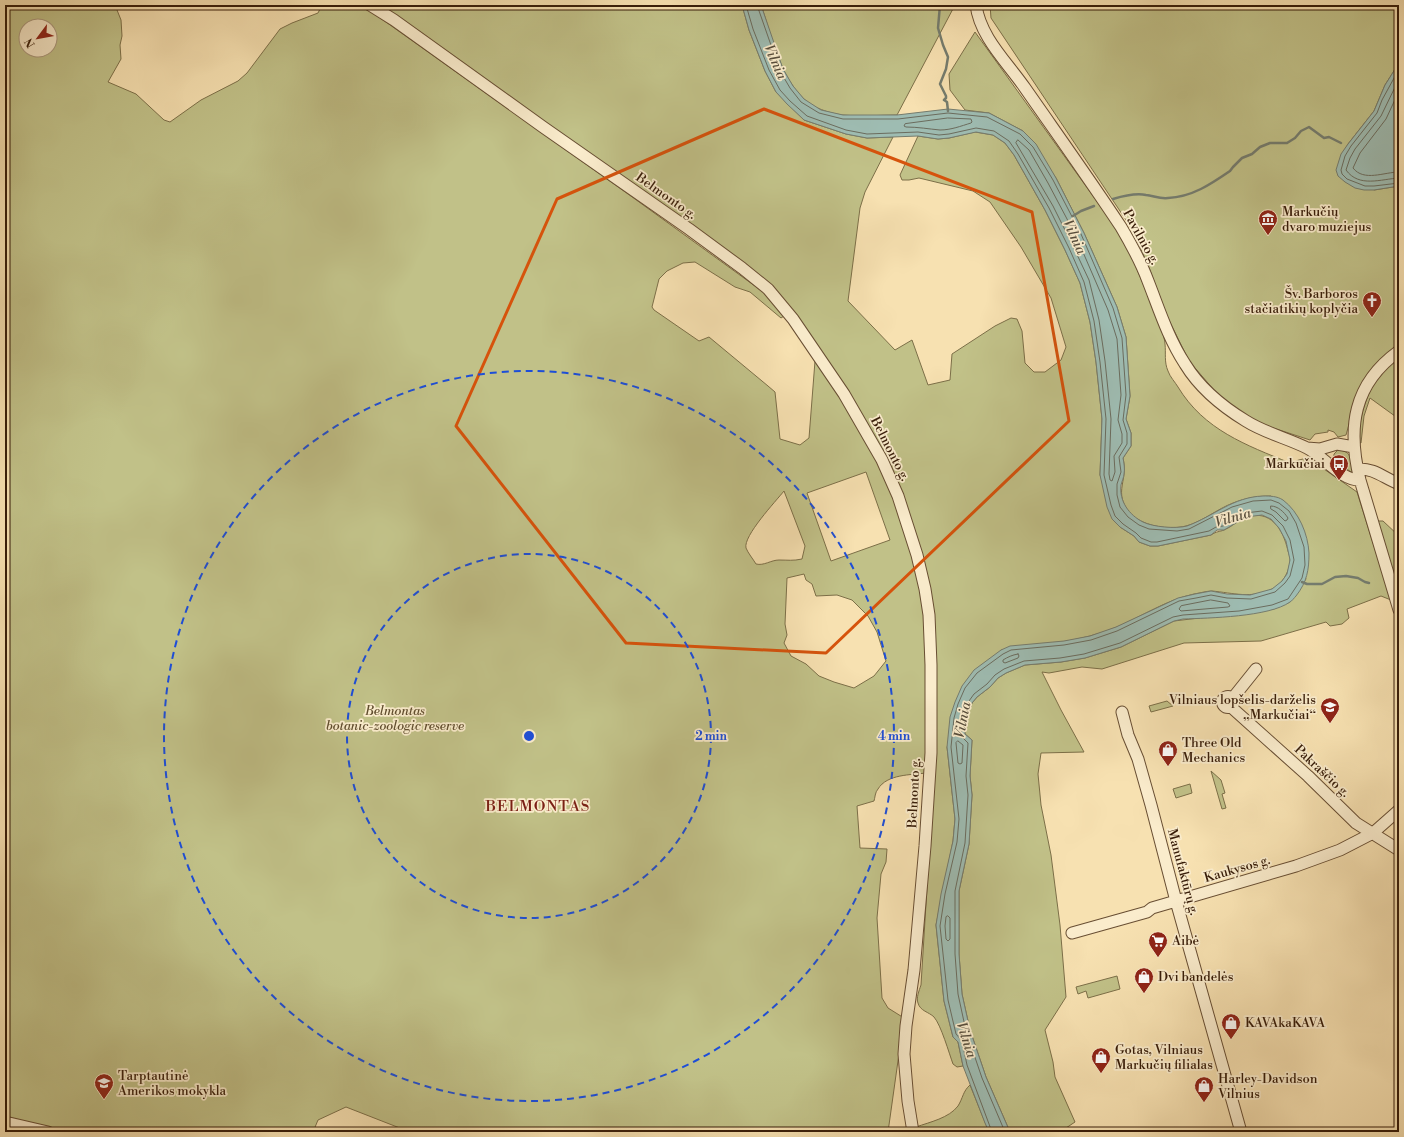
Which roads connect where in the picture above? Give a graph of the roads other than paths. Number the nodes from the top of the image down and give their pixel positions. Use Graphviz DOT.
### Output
graph roads {
  1 [pos="370,5"];
  2 [pos="976,5"];
  3 [pos="1399,351"];
  4 [pos="1354,447"];
  5 [pos="1307,448"];
  6 [pos="1326,448"];
  7 [pos="1325,460"];
  8 [pos="1359,475"];
  9 [pos="1399,484"];
  10 [pos="1399,610"];
  11 [pos="1256,669"];
  12 [pos="1122,712"];
  13 [pos="1399,810"];
  14 [pos="1373,834"];
  15 [pos="1399,850"];
  16 [pos="1176,902"];
  17 [pos="1072,933"];
  18 [pos="5,1122"];
  19 [pos="48,1132"];
  20 [pos="913,1132"];
  21 [pos="1241,1132"];
  1 -- 20 [label="street, Belmonto g."];
  2 -- 5 [label="street, Pavilnio g."];
  3 -- 4 [label="street"];
  4 -- 6 [label="street, Pavilnio g."];
  4 -- 8 [label="street"];
  5 -- 6 [label="street, Pavilnio g."];
  5 -- 7 [label="street, Pavilnio g."];
  6 -- 7 [label="street"];
  7 -- 8 [label="street, Pavilnio g."];
  8 -- 9 [label="street, Pavilnio g."];
  8 -- 10 [label="street"];
  11 -- 14 [label="street, Pakraščio g."];
  12 -- 16 [label="street, Manufaktūrų g."];
  13 -- 14 [label="street, Kaukysos g."];
  14 -- 15 [label="street, Pakraščio g."];
  14 -- 16 [label="street, Kaukysos g."];
  16 -- 17 [label="street, Kaukysos g."];
  16 -- 21 [label="street, Manufaktūrų g."];
  18 -- 19 [label="street"];
}
